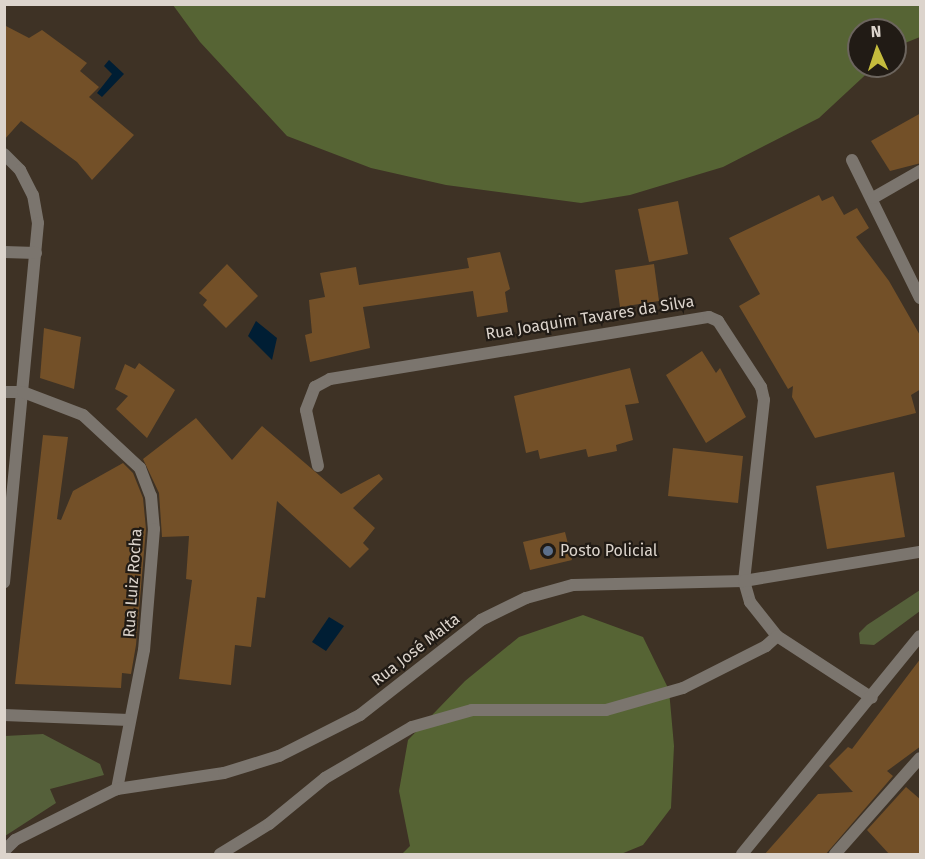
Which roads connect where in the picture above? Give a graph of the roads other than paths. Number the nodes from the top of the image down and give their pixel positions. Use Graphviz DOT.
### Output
graph roads {
  1 [pos="4,154"];
  2 [pos="852,160"];
  3 [pos="921,171"];
  4 [pos="873,198"];
  5 [pos="4,252"];
  6 [pos="36,253"];
  7 [pos="921,298"];
  8 [pos="4,392"];
  9 [pos="23,392"];
  10 [pos="318,466"];
  11 [pos="921,552"];
  12 [pos="6,559"];
  13 [pos="744,581"];
  14 [pos="4,582"];
  15 [pos="777,636"];
  16 [pos="921,636"];
  17 [pos="872,698"];
  18 [pos="4,715"];
  19 [pos="129,720"];
  20 [pos="921,758"];
  21 [pos="117,789"];
  22 [pos="4,851"];
  23 [pos="220,855"];
  24 [pos="742,855"];
  25 [pos="835,855"];
  1 -- 6 [label="street"];
  2 -- 4 [label="street"];
  3 -- 4 [label="street"];
  4 -- 7 [label="street"];
  5 -- 6 [label="street"];
  6 -- 9 [label="street"];
  8 -- 9 [label="street, Rua Luiz Rocha"];
  9 -- 12 [label="street"];
  9 -- 19 [label="street, Rua Luiz Rocha"];
  10 -- 13 [label="street, Rua Joaquim Tavares da Silva"];
  11 -- 13 [label="street, Rua José Malta"];
  12 -- 14 [label="street"];
  13 -- 15 [label="street"];
  13 -- 21 [label="street, Rua José Malta"];
  15 -- 17 [label="street"];
  15 -- 23 [label="street"];
  16 -- 17 [label="street"];
  17 -- 24 [label="street"];
  18 -- 19 [label="street"];
  19 -- 21 [label="street, Rua Luiz Rocha"];
  20 -- 25 [label="street"];
  21 -- 22 [label="street, Rua José Malta"];
}
